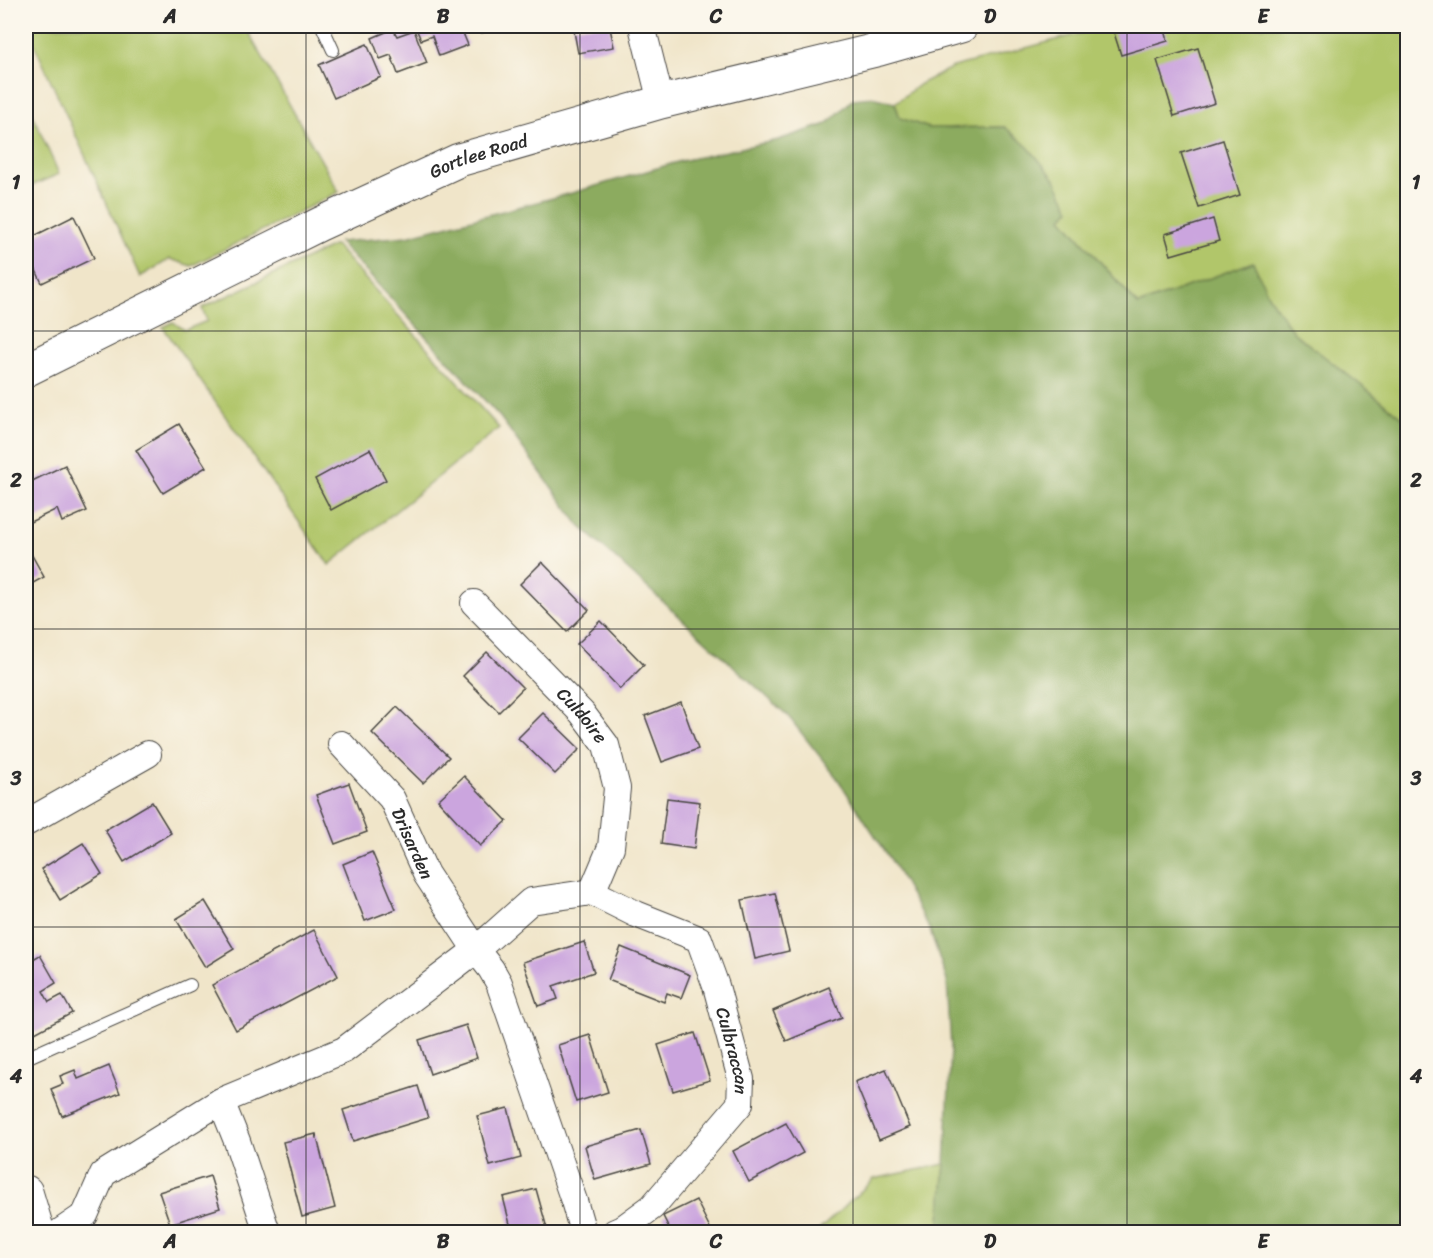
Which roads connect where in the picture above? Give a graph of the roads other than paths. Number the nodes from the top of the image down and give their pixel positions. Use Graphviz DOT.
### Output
graph roads {
  1 [pos="322,26"];
  2 [pos="642,26"];
  3 [pos="961,26"];
  4 [pos="333,50"];
  5 [pos="661,102"];
  6 [pos="26,370"];
  7 [pos="474,603"];
  8 [pos="341,744"];
  9 [pos="148,754"];
  10 [pos="26,823"];
  11 [pos="592,892"];
  12 [pos="477,950"];
  13 [pos="190,985"];
  14 [pos="26,1058"];
  15 [pos="221,1101"];
  16 [pos="26,1192"];
  17 [pos="38,1233"];
  18 [pos="60,1233"];
  19 [pos="267,1233"];
  20 [pos="583,1233"];
  21 [pos="615,1233"];
  1 -- 4 [label="lane"];
  2 -- 5 [label="street"];
  3 -- 5 [label="street, Gortlee Road"];
  5 -- 6 [label="street, Gortlee Road"];
  7 -- 11 [label="street, Culdoire"];
  8 -- 12 [label="street, Drisarden"];
  9 -- 10 [label="street"];
  11 -- 12 [label="street"];
  11 -- 21 [label="street, Culbraccan"];
  12 -- 15 [label="street"];
  12 -- 20 [label="street, Drisarden"];
  13 -- 14 [label="lane"];
  15 -- 18 [label="street"];
  15 -- 19 [label="street"];
  16 -- 17 [label="street"];
}
